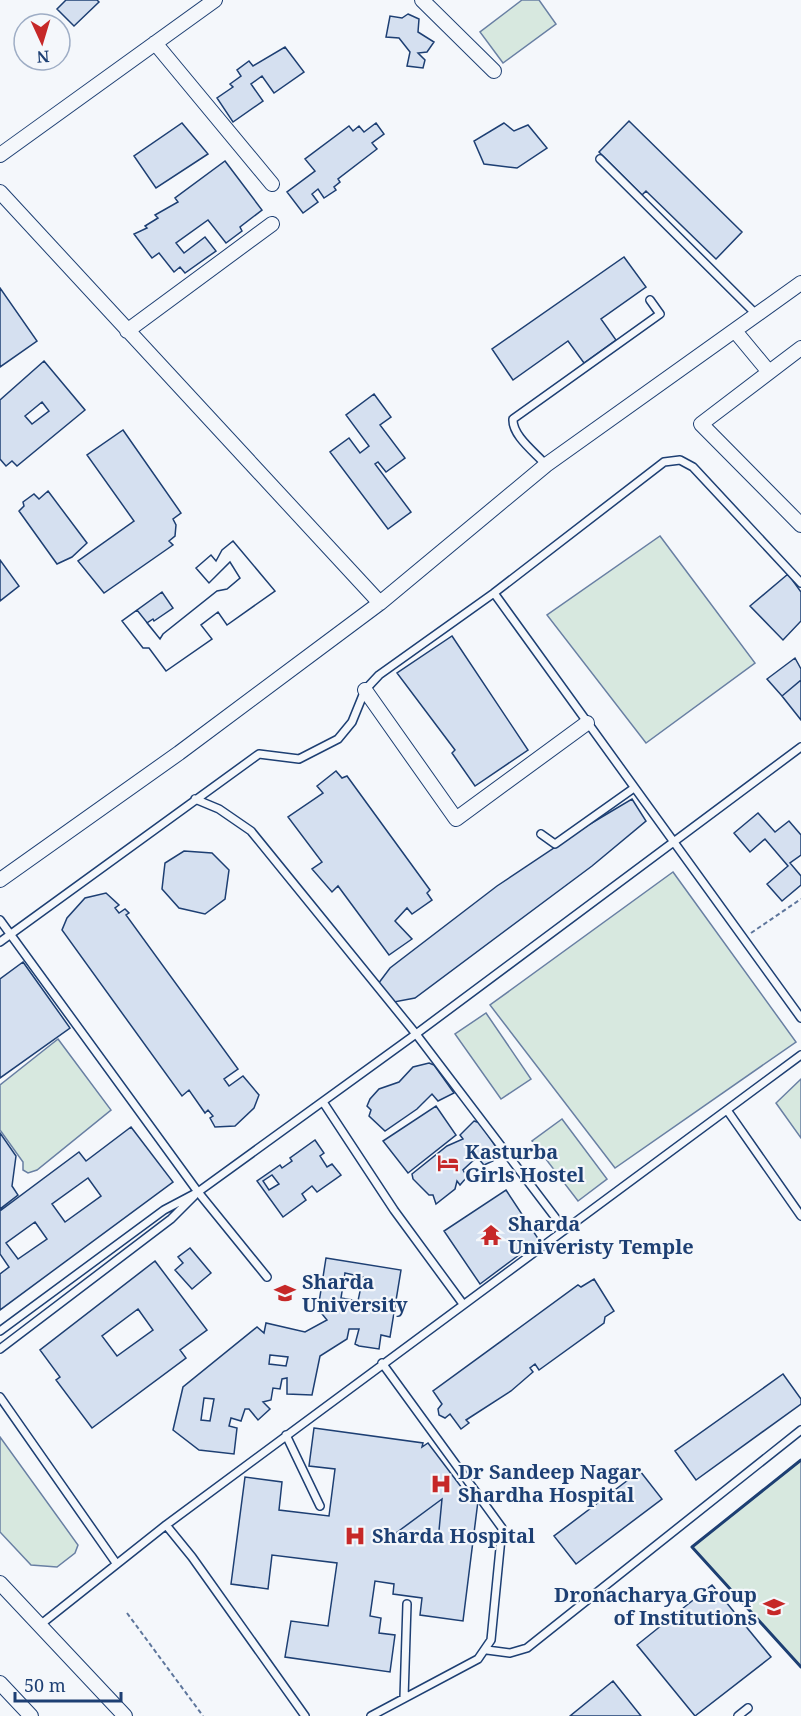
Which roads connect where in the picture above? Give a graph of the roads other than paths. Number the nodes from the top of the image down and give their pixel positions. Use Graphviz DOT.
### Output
graph roads {
  1 [pos="215,0"];
  2 [pos="422,0"];
  3 [pos="156,43"];
  4 [pos="494,72"];
  5 [pos="0,155"];
  6 [pos="600,159"];
  7 [pos="272,184"];
  8 [pos="0,192"];
  9 [pos="272,225"];
  10 [pos="801,283"];
  11 [pos="650,300"];
  12 [pos="757,315"];
  13 [pos="127,331"];
  14 [pos="735,331"];
  15 [pos="801,348"];
  16 [pos="769,372"];
  17 [pos="546,465"];
  18 [pos="801,525"];
  19 [pos="801,584"];
  20 [pos="494,593"];
  21 [pos="380,603"];
  22 [pos="365,690"];
  23 [pos="587,723"];
  24 [pos="801,747"];
  25 [pos="634,788"];
  26 [pos="195,799"];
  27 [pos="541,834"];
  28 [pos="673,843"];
  29 [pos="0,880"];
  30 [pos="0,920"];
  31 [pos="11,933"];
  32 [pos="0,942"];
  33 [pos="801,1018"];
  34 [pos="416,1034"];
  35 [pos="801,1055"];
  36 [pos="323,1102"];
  37 [pos="727,1110"];
  38 [pos="198,1192"];
  39 [pos="801,1216"];
  40 [pos="564,1229"];
  41 [pos="267,1277"];
  42 [pos="464,1304"];
  43 [pos="0,1331"];
  44 [pos="0,1349"];
  45 [pos="382,1363"];
  46 [pos="0,1396"];
  47 [pos="801,1430"];
  48 [pos="286,1435"];
  49 [pos="320,1506"];
  50 [pos="166,1525"];
  51 [pos="116,1563"];
  52 [pos="0,1583"];
  53 [pos="408,1604"];
  54 [pos="39,1626"];
  55 [pos="487,1650"];
  56 [pos="0,1683"];
  57 [pos="404,1698"];
  58 [pos="748,1708"];
  59 [pos="31,1716"];
  60 [pos="125,1716"];
  61 [pos="304,1716"];
  62 [pos="372,1716"];
  63 [pos="738,1716"];
  1 -- 3 [label="street"];
  2 -- 4 [label="street"];
  3 -- 5 [label="street"];
  3 -- 7 [label="street"];
  6 -- 12 [label="lane"];
  8 -- 13 [label="street"];
  9 -- 13 [label="street"];
  10 -- 12 [label="street"];
  11 -- 17 [label="lane"];
  12 -- 14 [label="street"];
  13 -- 21 [label="street"];
  14 -- 16 [label="street"];
  14 -- 17 [label="street"];
  15 -- 16 [label="street"];
  16 -- 18 [label="street"];
  17 -- 21 [label="street"];
  19 -- 20 [label="lane"];
  20 -- 22 [label="lane"];
  20 -- 23 [label="lane"];
  21 -- 29 [label="street"];
  22 -- 23 [label="street"];
  22 -- 26 [label="lane"];
  23 -- 25 [label="lane"];
  24 -- 28 [label="lane"];
  25 -- 27 [label="lane"];
  25 -- 28 [label="lane"];
  26 -- 31 [label="lane"];
  26 -- 34 [label="lane"];
  28 -- 33 [label="lane"];
  28 -- 34 [label="lane"];
  30 -- 31 [label="lane"];
  31 -- 32 [label="lane"];
  31 -- 38 [label="lane"];
  34 -- 36 [label="lane"];
  34 -- 40 [label="lane"];
  35 -- 37 [label="lane"];
  36 -- 38 [label="lane"];
  36 -- 42 [label="lane"];
  37 -- 39 [label="lane"];
  37 -- 40 [label="lane"];
  38 -- 41 [label="lane"];
  38 -- 43 [label="lane"];
  38 -- 44 [label="lane"];
  40 -- 42 [label="lane"];
  42 -- 45 [label="lane"];
  45 -- 48 [label="lane"];
  45 -- 55 [label="lane"];
  46 -- 51 [label="lane"];
  47 -- 55 [label="lane"];
  48 -- 49 [label="lane"];
  48 -- 50 [label="lane"];
  50 -- 51 [label="lane"];
  50 -- 61 [label="lane"];
  51 -- 54 [label="lane"];
  52 -- 54 [label="street"];
  53 -- 57 [label="lane"];
  54 -- 60 [label="street"];
  55 -- 57 [label="lane"];
  56 -- 59 [label="street"];
  57 -- 62 [label="lane"];
  58 -- 63 [label="lane"];
}
